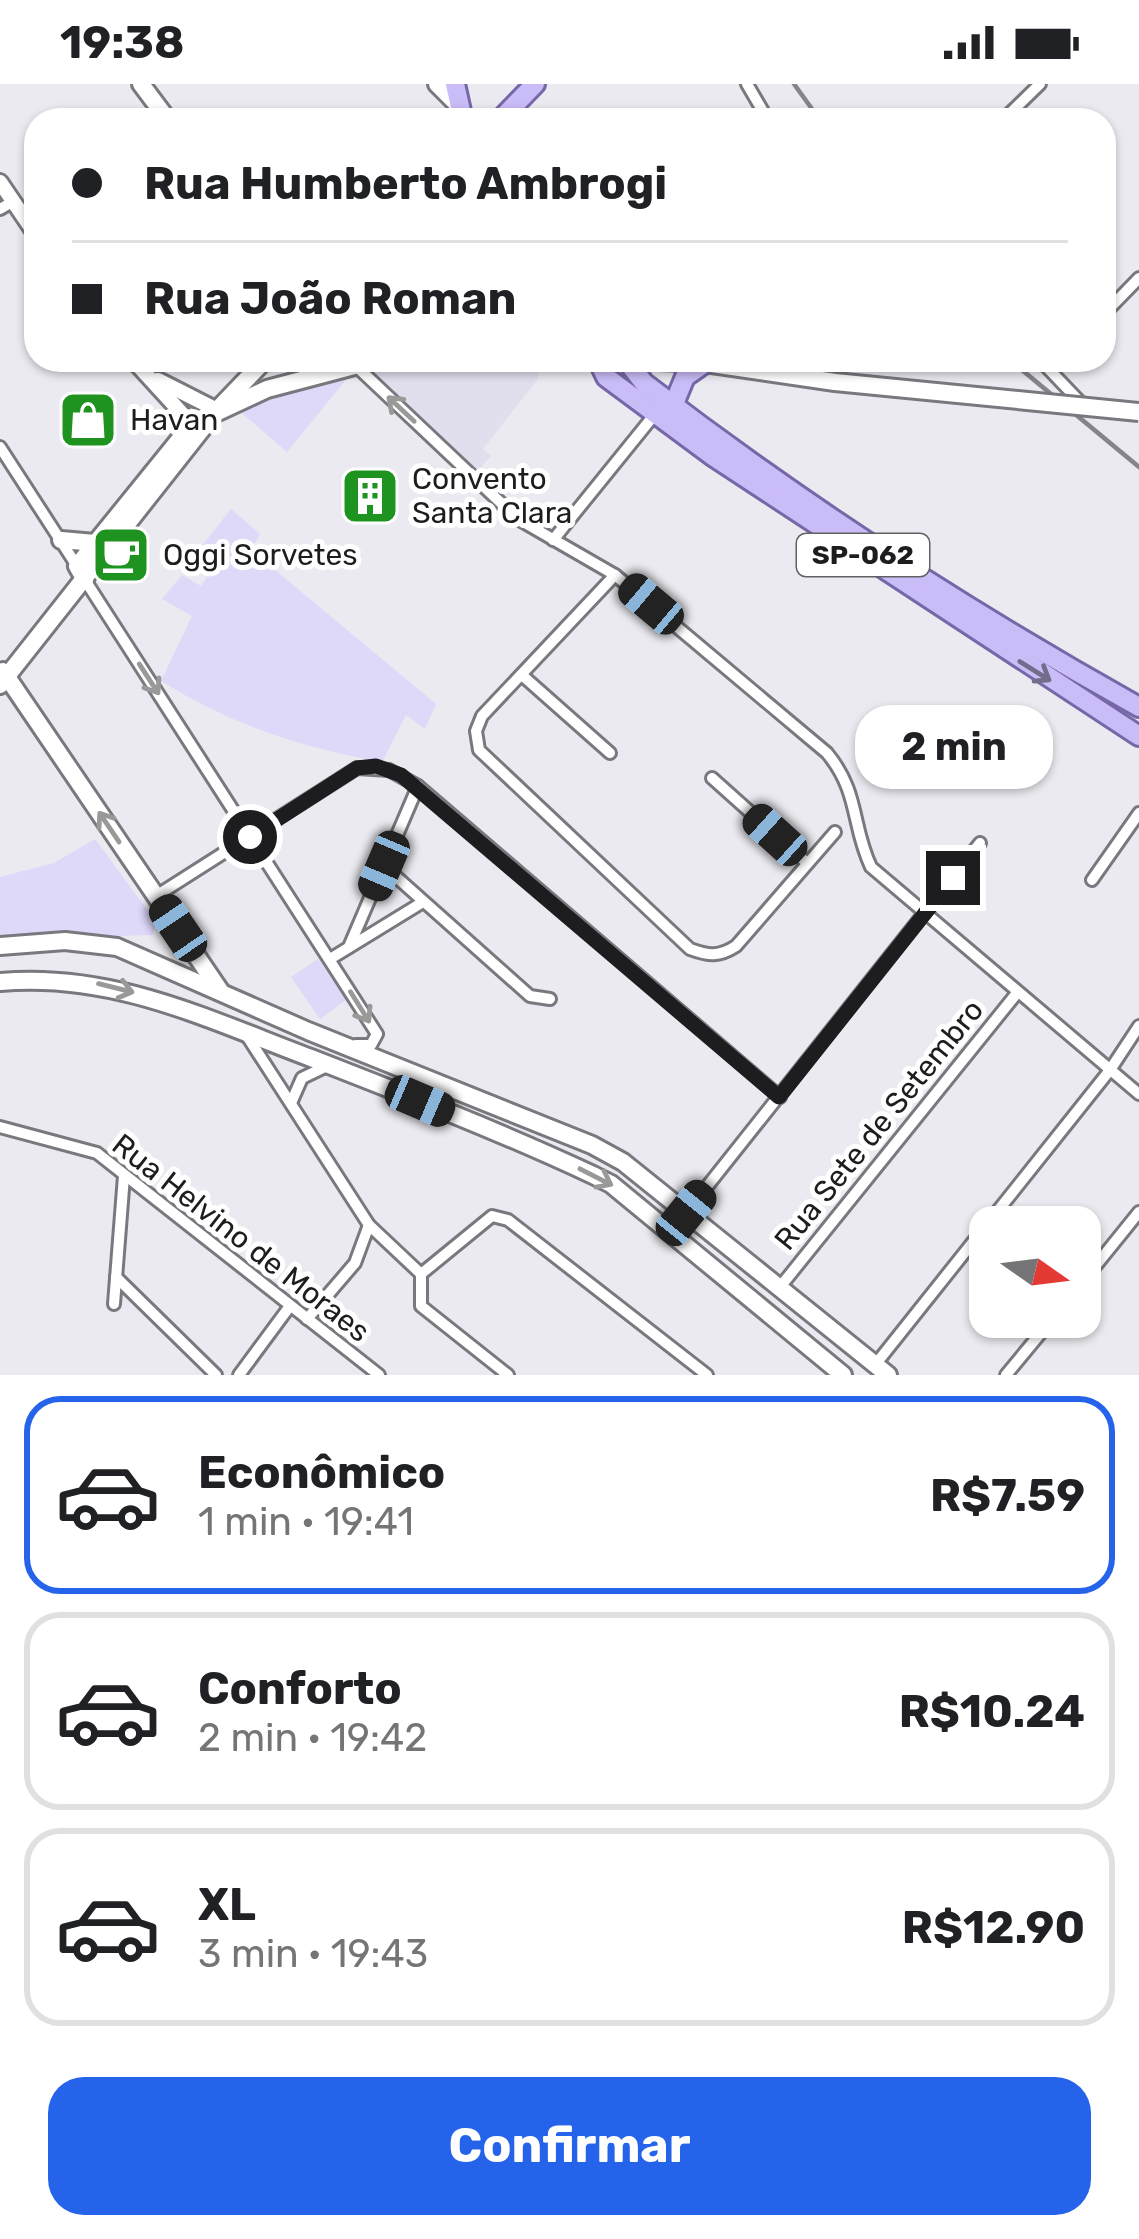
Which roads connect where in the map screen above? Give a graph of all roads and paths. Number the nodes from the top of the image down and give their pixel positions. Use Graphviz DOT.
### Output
graph roads {
  1 [pos="437,84"];
  2 [pos="535,84"];
  3 [pos="1040,84"];
  4 [pos="457,108"];
  5 [pos="512,108"];
  6 [pos="1015,108"];
  7 [pos="0,182"];
  8 [pos="6,206"];
  9 [pos="1139,278"];
  10 [pos="1116,302"];
  11 [pos="253,372"];
  12 [pos="323,372"];
  13 [pos="363,372"];
  14 [pos="604,372"];
  15 [pos="634,372"];
  16 [pos="692,372"];
  17 [pos="767,372"];
  18 [pos="1051,372"];
  19 [pos="148,374"];
  20 [pos="217,410"];
  21 [pos="664,410"];
  22 [pos="1089,411"];
  23 [pos="1139,412"];
  24 [pos="197,429"];
  25 [pos="0,447"];
  26 [pos="61,540"];
  27 [pos="553,540"];
  28 [pos="94,543"];
  29 [pos="81,573"];
  30 [pos="615,575"];
  31 [pos="2,676"];
  32 [pos="523,676"];
  33 [pos="1119,696"];
  34 [pos="1139,706"];
  35 [pos="1095,709"];
  36 [pos="1139,736"];
  37 [pos="610,753"];
  38 [pos="712,778"];
  39 [pos="418,786"];
  40 [pos="1139,813"];
  41 [pos="835,832"];
  42 [pos="250,837"];
  43 [pos="980,843"];
  44 [pos="807,863"];
  45 [pos="384,866"];
  46 [pos="1092,880"];
  47 [pos="156,896"];
  48 [pos="423,902"];
  49 [pos="926,913"];
  50 [pos="0,946"];
  51 [pos="349,947"];
  52 [pos="330,959"];
  53 [pos="0,982"];
  54 [pos="198,984"];
  55 [pos="222,993"];
  56 [pos="1017,993"];
  57 [pos="550,999"];
  58 [pos="186,1010"];
  59 [pos="1139,1026"];
  60 [pos="308,1031"];
  61 [pos="245,1033"];
  62 [pos="329,1065"];
  63 [pos="1110,1070"];
  64 [pos="1139,1094"];
  65 [pos="779,1097"];
  66 [pos="291,1103"];
  67 [pos="515,1114"];
  68 [pos="481,1126"];
  69 [pos="0,1127"];
  70 [pos="573,1137"];
  71 [pos="535,1148"];
  72 [pos="124,1176"];
  73 [pos="1139,1212"];
  74 [pos="686,1213"];
  75 [pos="369,1225"];
  76 [pos="1101,1259"];
  77 [pos="421,1274"];
  78 [pos="116,1277"];
  79 [pos="780,1288"];
  80 [pos="114,1304"];
  81 [pos="290,1306"];
  82 [pos="307,1319"];
  83 [pos="1037,1338"];
  84 [pos="882,1370"];
  85 [pos="216,1375"];
  86 [pos="239,1375"];
  87 [pos="379,1375"];
  88 [pos="508,1375"];
  89 [pos="707,1375"];
  90 [pos="844,1375"];
  91 [pos="1006,1375"];
  1 -- 4 [label="main road"];
  2 -- 5 [label="main road"];
  3 -- 6 [label="street"];
  7 -- 8 [label="street"];
  9 -- 10 [label="street"];
  11 -- 20 [label="main road"];
  12 -- 20 [label="main road"];
  27 -- 13 [label="street, one-way"];
  14 -- 21 [label="main road, SP-062"];
  15 -- 21 [label="main road, SP-062"];
  16 -- 21 [label="main road"];
  17 -- 23 [label="main road, bridge"];
  18 -- 22 [label="street"];
  19 -- 20 [label="street"];
  19 -- 24 [label="street"];
  20 -- 24 [label="main road"];
  21 -- 27 [label="street"];
  21 -- 33 [label="main road, SP-062"];
  21 -- 35 [label="main road, SP-062, one-way"];
  24 -- 28 [label="main road"];
  24 -- 29 [label="main road"];
  25 -- 26 [label="street"];
  26 -- 28 [label="main road"];
  26 -- 29 [label="street"];
  27 -- 30 [label="street"];
  28 -- 29 [label="main road"];
  29 -- 31 [label="main road"];
  29 -- 42 [label="street, one-way"];
  30 -- 32 [label="street"];
  30 -- 49 [label="street"];
  47 -- 31 [label="main road, one-way"];
  32 -- 37 [label="street"];
  32 -- 44 [label="street"];
  33 -- 34 [label="main road, SP-062"];
  33 -- 35 [label="main road"];
  35 -- 36 [label="main road, SP-062"];
  38 -- 44 [label="street"];
  39 -- 42 [label="street"];
  39 -- 45 [label="street"];
  39 -- 65 [label="street"];
  40 -- 46 [label="street"];
  41 -- 44 [label="street"];
  42 -- 47 [label="street"];
  42 -- 52 [label="street"];
  43 -- 49 [label="street"];
  45 -- 48 [label="street"];
  45 -- 51 [label="street"];
  47 -- 55 [label="main road"];
  48 -- 51 [label="street"];
  48 -- 57 [label="street"];
  49 -- 56 [label="street"];
  49 -- 65 [label="street"];
  50 -- 54 [label="main road"];
  51 -- 52 [label="street"];
  52 -- 60 [label="street, one-way"];
  53 -- 58 [label="main road, one-way"];
  54 -- 55 [label="main road"];
  54 -- 58 [label="main road"];
  55 -- 60 [label="main road"];
  56 -- 63 [label="street"];
  56 -- 79 [label="street, Rua Sete de Setembro"];
  58 -- 61 [label="main road"];
  59 -- 63 [label="street"];
  60 -- 67 [label="main road"];
  61 -- 62 [label="main road"];
  61 -- 66 [label="street"];
  62 -- 66 [label="street"];
  62 -- 68 [label="main road"];
  63 -- 64 [label="street"];
  63 -- 84 [label="street"];
  65 -- 74 [label="street"];
  66 -- 75 [label="street"];
  67 -- 68 [label="main road"];
  67 -- 70 [label="main road"];
  68 -- 71 [label="main road"];
  69 -- 72 [label="street, Rua Helvino de Moraes"];
  70 -- 71 [label="main road"];
  70 -- 74 [label="main road"];
  71 -- 90 [label="main road, one-way"];
  72 -- 78 [label="street"];
  72 -- 81 [label="street, Rua Helvino de Moraes"];
  73 -- 76 [label="street"];
  74 -- 79 [label="main road"];
  75 -- 77 [label="street"];
  75 -- 82 [label="street"];
  77 -- 88 [label="street"];
  77 -- 89 [label="street"];
  78 -- 80 [label="street"];
  78 -- 85 [label="street"];
  79 -- 84 [label="main road"];
  81 -- 82 [label="street, Rua Helvino de Moraes"];
  81 -- 86 [label="street"];
  82 -- 87 [label="street, Rua Helvino de Moraes"];
  83 -- 91 [label="street"];
}
